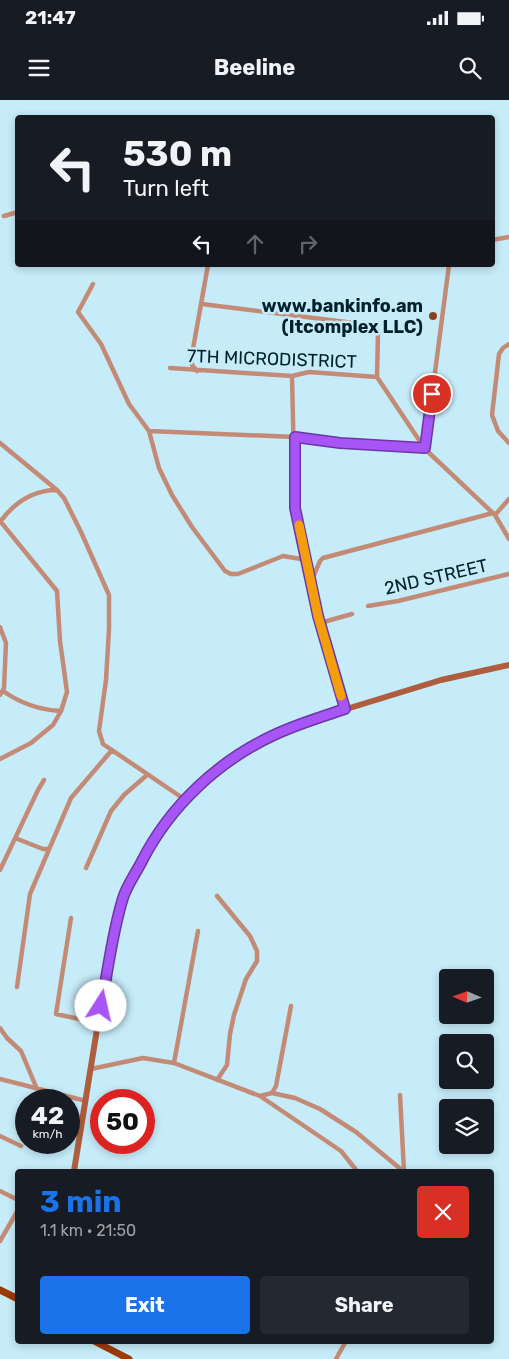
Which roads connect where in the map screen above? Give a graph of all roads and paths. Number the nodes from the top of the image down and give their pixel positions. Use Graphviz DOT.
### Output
graph roads {
  1 [pos="15,213"];
  2 [pos="4,216"];
  3 [pos="509,236"];
  4 [pos="495,239"];
  5 [pos="208,267"];
  6 [pos="449,267"];
  7 [pos="93,284"];
  8 [pos="202,304"];
  9 [pos="509,344"];
  10 [pos="170,368"];
  11 [pos="197,371"];
  12 [pos="292,376"];
  13 [pos="377,377"];
  14 [pos="149,431"];
  15 [pos="295,437"];
  16 [pos="0,443"];
  17 [pos="509,443"];
  18 [pos="425,448"];
  19 [pos="57,490"];
  20 [pos="509,499"];
  21 [pos="494,514"];
  22 [pos="0,521"];
  23 [pos="509,538"];
  24 [pos="307,560"];
  25 [pos="509,574"];
  26 [pos="310,583"];
  27 [pos="368,606"];
  28 [pos="352,614"];
  29 [pos="320,623"];
  30 [pos="0,628"];
  31 [pos="509,665"];
  32 [pos="1,693"];
  33 [pos="345,709"];
  34 [pos="61,710"];
  35 [pos="112,750"];
  36 [pos="0,759"];
  37 [pos="147,775"];
  38 [pos="44,780"];
  39 [pos="184,799"];
  40 [pos="15,838"];
  41 [pos="49,849"];
  42 [pos="86,868"];
  43 [pos="0,870"];
  44 [pos="217,896"];
  45 [pos="71,918"];
  46 [pos="198,931"];
  47 [pos="17,987"];
  48 [pos="291,1006"];
  49 [pos="98,1024"];
  50 [pos="0,1028"];
  51 [pos="174,1063"];
  52 [pos="91,1069"];
  53 [pos="0,1080"];
  54 [pos="218,1080"];
  55 [pos="37,1089"];
  56 [pos="272,1093"];
  57 [pos="400,1095"];
  58 [pos="260,1096"];
  59 [pos="80,1100"];
  60 [pos="86,1101"];
  61 [pos="0,1136"];
  62 [pos="15,1143"];
  63 [pos="74,1169"];
  64 [pos="355,1169"];
  65 [pos="402,1169"];
  66 [pos="404,1169"];
  67 [pos="0,1190"];
  68 [pos="15,1198"];
  69 [pos="15,1215"];
  70 [pos="0,1241"];
  71 [pos="0,1290"];
  72 [pos="15,1298"];
  73 [pos="100,1344"];
  74 [pos="344,1344"];
  75 [pos="129,1359"];
  76 [pos="336,1359"];
  1 -- 2 [label="street"];
  3 -- 4 [label="street"];
  5 -- 8 [label="street"];
  6 -- 18 [label="street"];
  7 -- 14 [label="street"];
  8 -- 11 [label="street"];
  8 -- 13 [label="street"];
  9 -- 17 [label="street"];
  10 -- 11 [label="street, 7TH MICRODISTRICT"];
  11 -- 12 [label="street, 7TH MICRODISTRICT"];
  12 -- 13 [label="street, 7TH MICRODISTRICT"];
  12 -- 15 [label="street"];
  13 -- 18 [label="street, 7TH MICRODISTRICT"];
  14 -- 15 [label="street"];
  14 -- 24 [label="street"];
  15 -- 18 [label="street"];
  15 -- 24 [label="street"];
  16 -- 19 [label="street"];
  18 -- 21 [label="street, 7TH MICRODISTRICT"];
  19 -- 22 [label="street"];
  19 -- 35 [label="street"];
  20 -- 21 [label="street"];
  21 -- 23 [label="street, 7TH MICRODISTRICT"];
  21 -- 26 [label="street"];
  22 -- 34 [label="street"];
  24 -- 26 [label="street"];
  25 -- 27 [label="street, 2ND STREET"];
  26 -- 29 [label="street"];
  28 -- 29 [label="street"];
  29 -- 33 [label="street"];
  30 -- 32 [label="street"];
  31 -- 33 [label="main road"];
  32 -- 34 [label="street"];
  33 -- 39 [label="main road"];
  34 -- 36 [label="street"];
  35 -- 37 [label="street"];
  35 -- 41 [label="street"];
  37 -- 39 [label="street"];
  37 -- 42 [label="street"];
  38 -- 40 [label="street"];
  39 -- 49 [label="main road"];
  40 -- 41 [label="street"];
  40 -- 43 [label="street"];
  41 -- 47 [label="street"];
  44 -- 54 [label="street"];
  45 -- 49 [label="street"];
  46 -- 51 [label="street"];
  48 -- 56 [label="street"];
  49 -- 52 [label="main road"];
  50 -- 55 [label="street"];
  51 -- 52 [label="street"];
  51 -- 54 [label="street"];
  52 -- 60 [label="main road"];
  53 -- 55 [label="street"];
  54 -- 58 [label="street"];
  56 -- 58 [label="street"];
  56 -- 65 [label="street"];
  57 -- 66 [label="street"];
  58 -- 64 [label="street"];
  59 -- 60 [label="street"];
  60 -- 63 [label="main road"];
  61 -- 62 [label="street"];
  67 -- 68 [label="street"];
  69 -- 70 [label="street"];
  71 -- 72 [label="main road"];
  73 -- 75 [label="main road"];
  74 -- 76 [label="street"];
}
